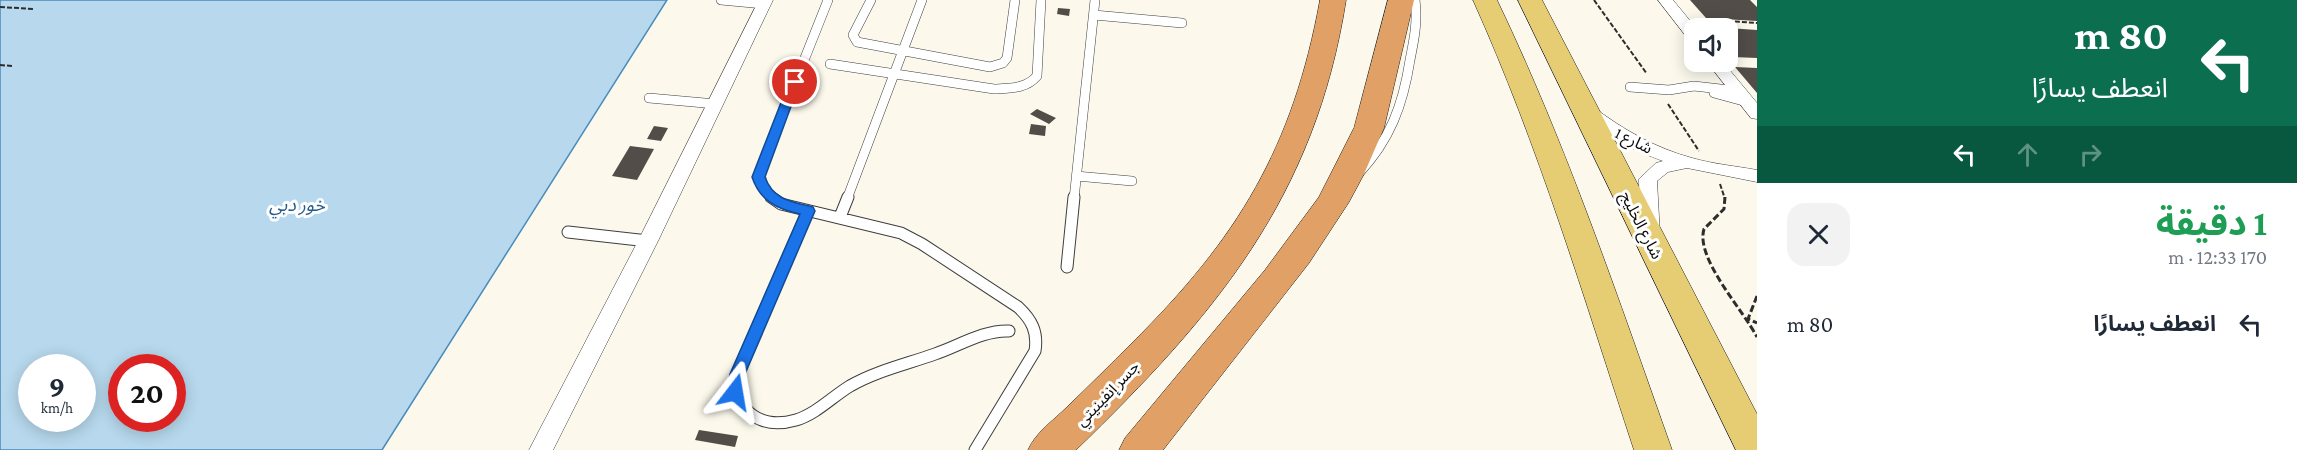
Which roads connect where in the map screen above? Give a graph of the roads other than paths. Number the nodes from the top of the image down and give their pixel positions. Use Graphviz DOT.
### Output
graph roads {
  1 [pos="721,0"];
  2 [pos="828,0"];
  3 [pos="871,0"];
  4 [pos="922,0"];
  5 [pos="1016,0"];
  6 [pos="1041,0"];
  7 [pos="1095,0"];
  8 [pos="1333,0"];
  9 [pos="1401,0"];
  10 [pos="1415,0"];
  11 [pos="1485,0"];
  12 [pos="1530,0"];
  13 [pos="1544,0"];
  14 [pos="1665,0"];
  15 [pos="765,2"];
  16 [pos="1094,15"];
  17 [pos="1182,23"];
  18 [pos="1684,23"];
  19 [pos="1548,37"];
  20 [pos="902,52"];
  21 [pos="831,64"];
  22 [pos="1723,72"];
  23 [pos="894,74"];
  24 [pos="1694,86"];
  25 [pos="1630,87"];
  26 [pos="649,98"];
  27 [pos="1747,102"];
  28 [pos="716,104"];
  29 [pos="1584,108"];
  30 [pos="1688,163"];
  31 [pos="1076,176"];
  32 [pos="1757,176"];
  33 [pos="1132,181"];
  34 [pos="1338,194"];
  35 [pos="808,211"];
  36 [pos="840,218"];
  37 [pos="568,232"];
  38 [pos="1649,240"];
  39 [pos="648,241"];
  40 [pos="1067,267"];
  41 [pos="1010,331"];
  42 [pos="1625,372"];
  43 [pos="541,450"];
  44 [pos="975,450"];
  45 [pos="1048,450"];
  46 [pos="1140,450"];
  47 [pos="1653,450"];
  48 [pos="1674,450"];
  49 [pos="1756,450"];
  1 -- 15 [label="lane"];
  2 -- 35 [label="lane"];
  3 -- 20 [label="lane"];
  4 -- 20 [label="lane"];
  5 -- 20 [label="lane"];
  6 -- 23 [label="lane"];
  7 -- 16 [label="lane"];
  8 -- 45 [label="highway, جسر إنفينيتي"];
  9 -- 34 [label="highway"];
  10 -- 34 [label="lane"];
  11 -- 42 [label="main road"];
  12 -- 19 [label="main road, شارع الخليج"];
  13 -- 19 [label="main road"];
  14 -- 18 [label="street"];
  15 -- 28 [label="street"];
  16 -- 17 [label="lane"];
  16 -- 31 [label="lane"];
  19 -- 29 [label="main road, شارع الخليج"];
  20 -- 23 [label="lane"];
  21 -- 23 [label="lane"];
  22 -- 27 [label="street"];
  23 -- 36 [label="lane"];
  24 -- 25 [label="lane"];
  24 -- 27 [label="lane"];
  24 -- 27 [label="lane"];
  26 -- 28 [label="lane"];
  28 -- 39 [label="street"];
  29 -- 30 [label="street, شارع 1"];
  29 -- 38 [label="main road, شارع الخليج"];
  30 -- 32 [label="street, شارع 1"];
  30 -- 38 [label="street, شارع 1"];
  31 -- 33 [label="lane"];
  31 -- 40 [label="lane"];
  34 -- 46 [label="highway"];
  35 -- 36 [label="lane"];
  35 -- 41 [label="lane"];
  36 -- 44 [label="lane"];
  37 -- 39 [label="lane"];
  38 -- 49 [label="main road, شارع الخليج"];
  39 -- 43 [label="street"];
  42 -- 47 [label="main road"];
  42 -- 48 [label="main road"];
}
